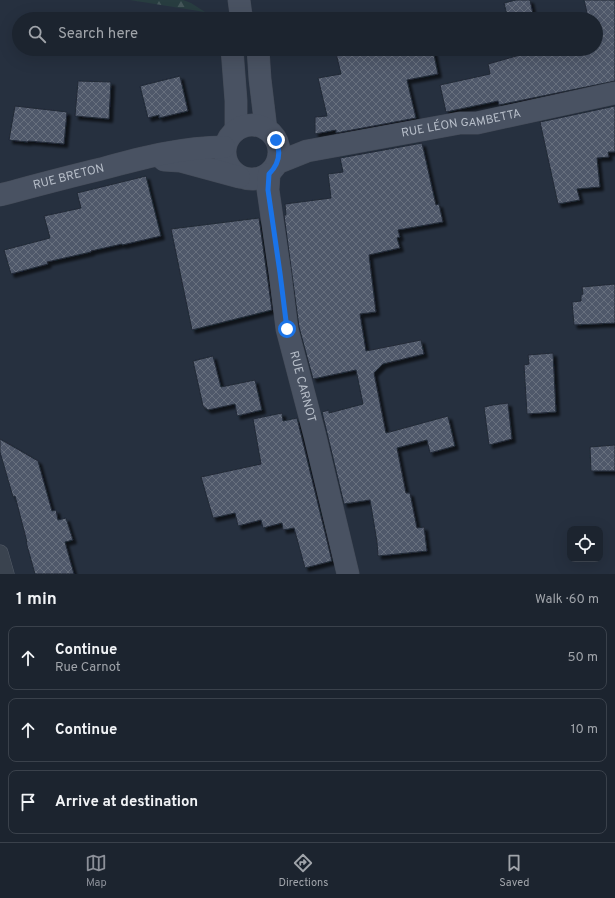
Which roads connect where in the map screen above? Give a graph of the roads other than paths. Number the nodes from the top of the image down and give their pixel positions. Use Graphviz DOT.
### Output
graph roads {
  1 [pos="228,0"];
  2 [pos="239,0"];
  3 [pos="253,0"];
  4 [pos="229,12"];
  5 [pos="241,12"];
  6 [pos="254,12"];
  7 [pos="233,56"];
  8 [pos="258,56"];
  9 [pos="615,93"];
  10 [pos="271,134"];
  11 [pos="230,138"];
  12 [pos="307,151"];
  13 [pos="137,159"];
  14 [pos="273,168"];
  15 [pos="240,177"];
  16 [pos="0,195"];
  17 [pos="0,553"];
  18 [pos="6,574"];
  19 [pos="348,574"];
  1 -- 4 [label="main road"];
  2 -- 5 [label="main road"];
  3 -- 6 [label="main road"];
  7 -- 11 [label="main road"];
  8 -- 10 [label="main road"];
  9 -- 12 [label="main road, RUE LÉON GAMBETTA"];
  10 -- 11 [label="main road"];
  10 -- 12 [label="main road"];
  10 -- 14 [label="main road"];
  11 -- 13 [label="main road, RUE BRETON"];
  11 -- 15 [label="main road"];
  12 -- 14 [label="main road, RUE LÉON GAMBETTA"];
  13 -- 15 [label="main road, RUE BRETON"];
  13 -- 16 [label="main road, RUE BRETON"];
  14 -- 15 [label="main road"];
  14 -- 19 [label="main road, RUE CARNOT"];
  17 -- 18 [label="street"];
}
